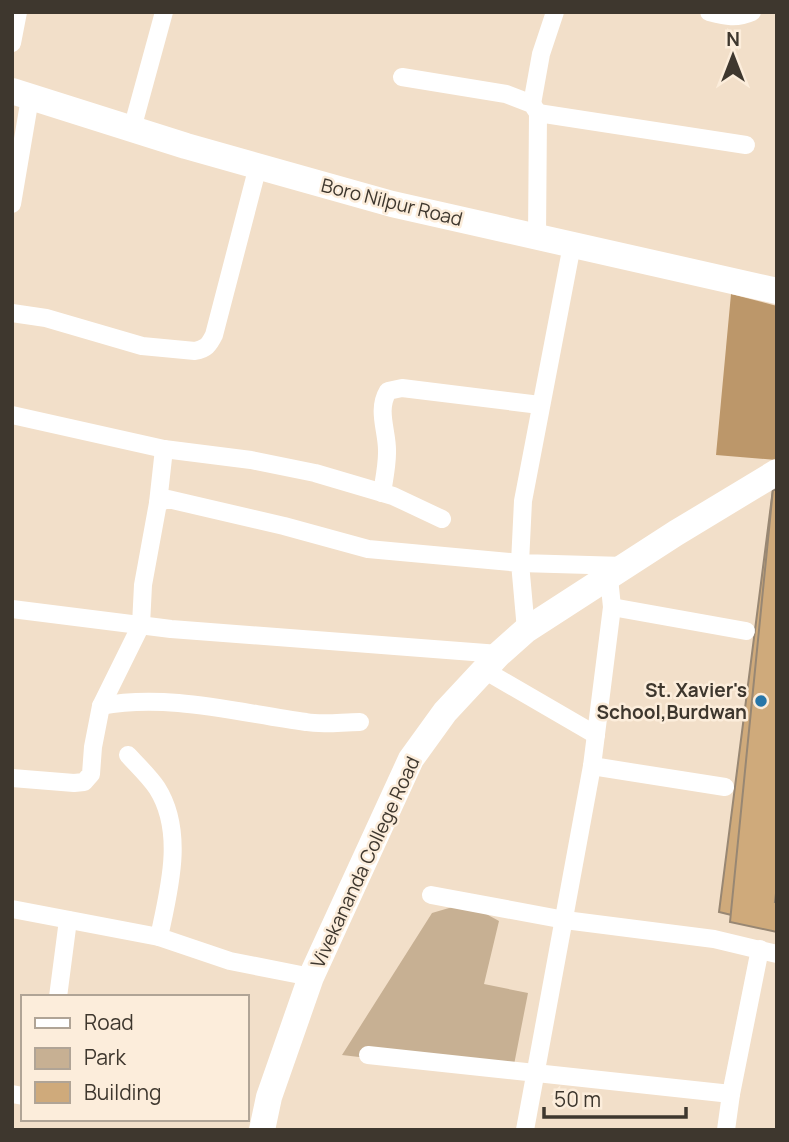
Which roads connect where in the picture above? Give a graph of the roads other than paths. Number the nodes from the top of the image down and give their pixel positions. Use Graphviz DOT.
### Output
graph roads {
  1 [pos="18,12"];
  2 [pos="164,12"];
  3 [pos="555,12"];
  4 [pos="709,12"];
  5 [pos="752,12"];
  6 [pos="12,43"];
  7 [pos="402,77"];
  8 [pos="21,95"];
  9 [pos="535,108"];
  10 [pos="132,129"];
  11 [pos="746,145"];
  12 [pos="258,166"];
  13 [pos="12,204"];
  14 [pos="537,237"];
  15 [pos="572,245"];
  16 [pos="777,292"];
  17 [pos="12,313"];
  18 [pos="540,405"];
  19 [pos="12,415"];
  20 [pos="164,449"];
  21 [pos="777,472"];
  22 [pos="382,493"];
  23 [pos="158,503"];
  24 [pos="442,519"];
  25 [pos="520,563"];
  26 [pos="618,572"];
  27 [pos="612,607"];
  28 [pos="12,608"];
  29 [pos="141,625"];
  30 [pos="526,630"];
  31 [pos="746,631"];
  32 [pos="491,662"];
  33 [pos="101,706"];
  34 [pos="360,722"];
  35 [pos="596,735"];
  36 [pos="128,755"];
  37 [pos="592,766"];
  38 [pos="12,778"];
  39 [pos="725,787"];
  40 [pos="431,895"];
  41 [pos="12,909"];
  42 [pos="68,920"];
  43 [pos="565,920"];
  44 [pos="159,937"];
  45 [pos="768,951"];
  46 [pos="312,977"];
  47 [pos="58,995"];
  48 [pos="368,1055"];
  49 [pos="536,1073"];
  50 [pos="731,1094"];
  51 [pos="262,1130"];
  52 [pos="525,1130"];
  53 [pos="726,1130"];
  1 -- 6 [label="street"];
  2 -- 10 [label="street"];
  3 -- 9 [label="street"];
  4 -- 5 [label="street"];
  7 -- 9 [label="street"];
  8 -- 10 [label="street, Boro Nilpur Road"];
  8 -- 13 [label="street"];
  9 -- 11 [label="street"];
  9 -- 14 [label="street"];
  10 -- 12 [label="street, Boro Nilpur Road"];
  12 -- 14 [label="street, Boro Nilpur Road"];
  12 -- 17 [label="street"];
  14 -- 15 [label="street, Boro Nilpur Road"];
  15 -- 16 [label="street, Boro Nilpur Road"];
  15 -- 18 [label="street"];
  18 -- 22 [label="street"];
  18 -- 25 [label="street"];
  19 -- 20 [label="street"];
  20 -- 22 [label="street"];
  20 -- 23 [label="street"];
  21 -- 26 [label="street, Vivekananda College Road"];
  22 -- 24 [label="street"];
  23 -- 25 [label="street"];
  23 -- 29 [label="street"];
  25 -- 26 [label="street"];
  25 -- 30 [label="street"];
  26 -- 27 [label="street"];
  26 -- 30 [label="street, Vivekananda College Road"];
  27 -- 31 [label="street"];
  27 -- 35 [label="street"];
  28 -- 29 [label="street"];
  29 -- 32 [label="street"];
  29 -- 33 [label="street"];
  30 -- 32 [label="street, Vivekananda College Road"];
  32 -- 35 [label="street"];
  32 -- 46 [label="street, Vivekananda College Road"];
  33 -- 34 [label="street"];
  33 -- 38 [label="street"];
  35 -- 37 [label="street"];
  36 -- 44 [label="street"];
  37 -- 39 [label="street"];
  37 -- 43 [label="street"];
  40 -- 43 [label="street"];
  41 -- 42 [label="street"];
  42 -- 44 [label="street"];
  42 -- 47 [label="street"];
  43 -- 45 [label="street"];
  43 -- 49 [label="street"];
  44 -- 46 [label="street"];
  45 -- 50 [label="street"];
  46 -- 51 [label="street, Vivekananda College Road"];
  48 -- 49 [label="street"];
  49 -- 50 [label="street"];
  49 -- 52 [label="street"];
  50 -- 53 [label="street"];
}
